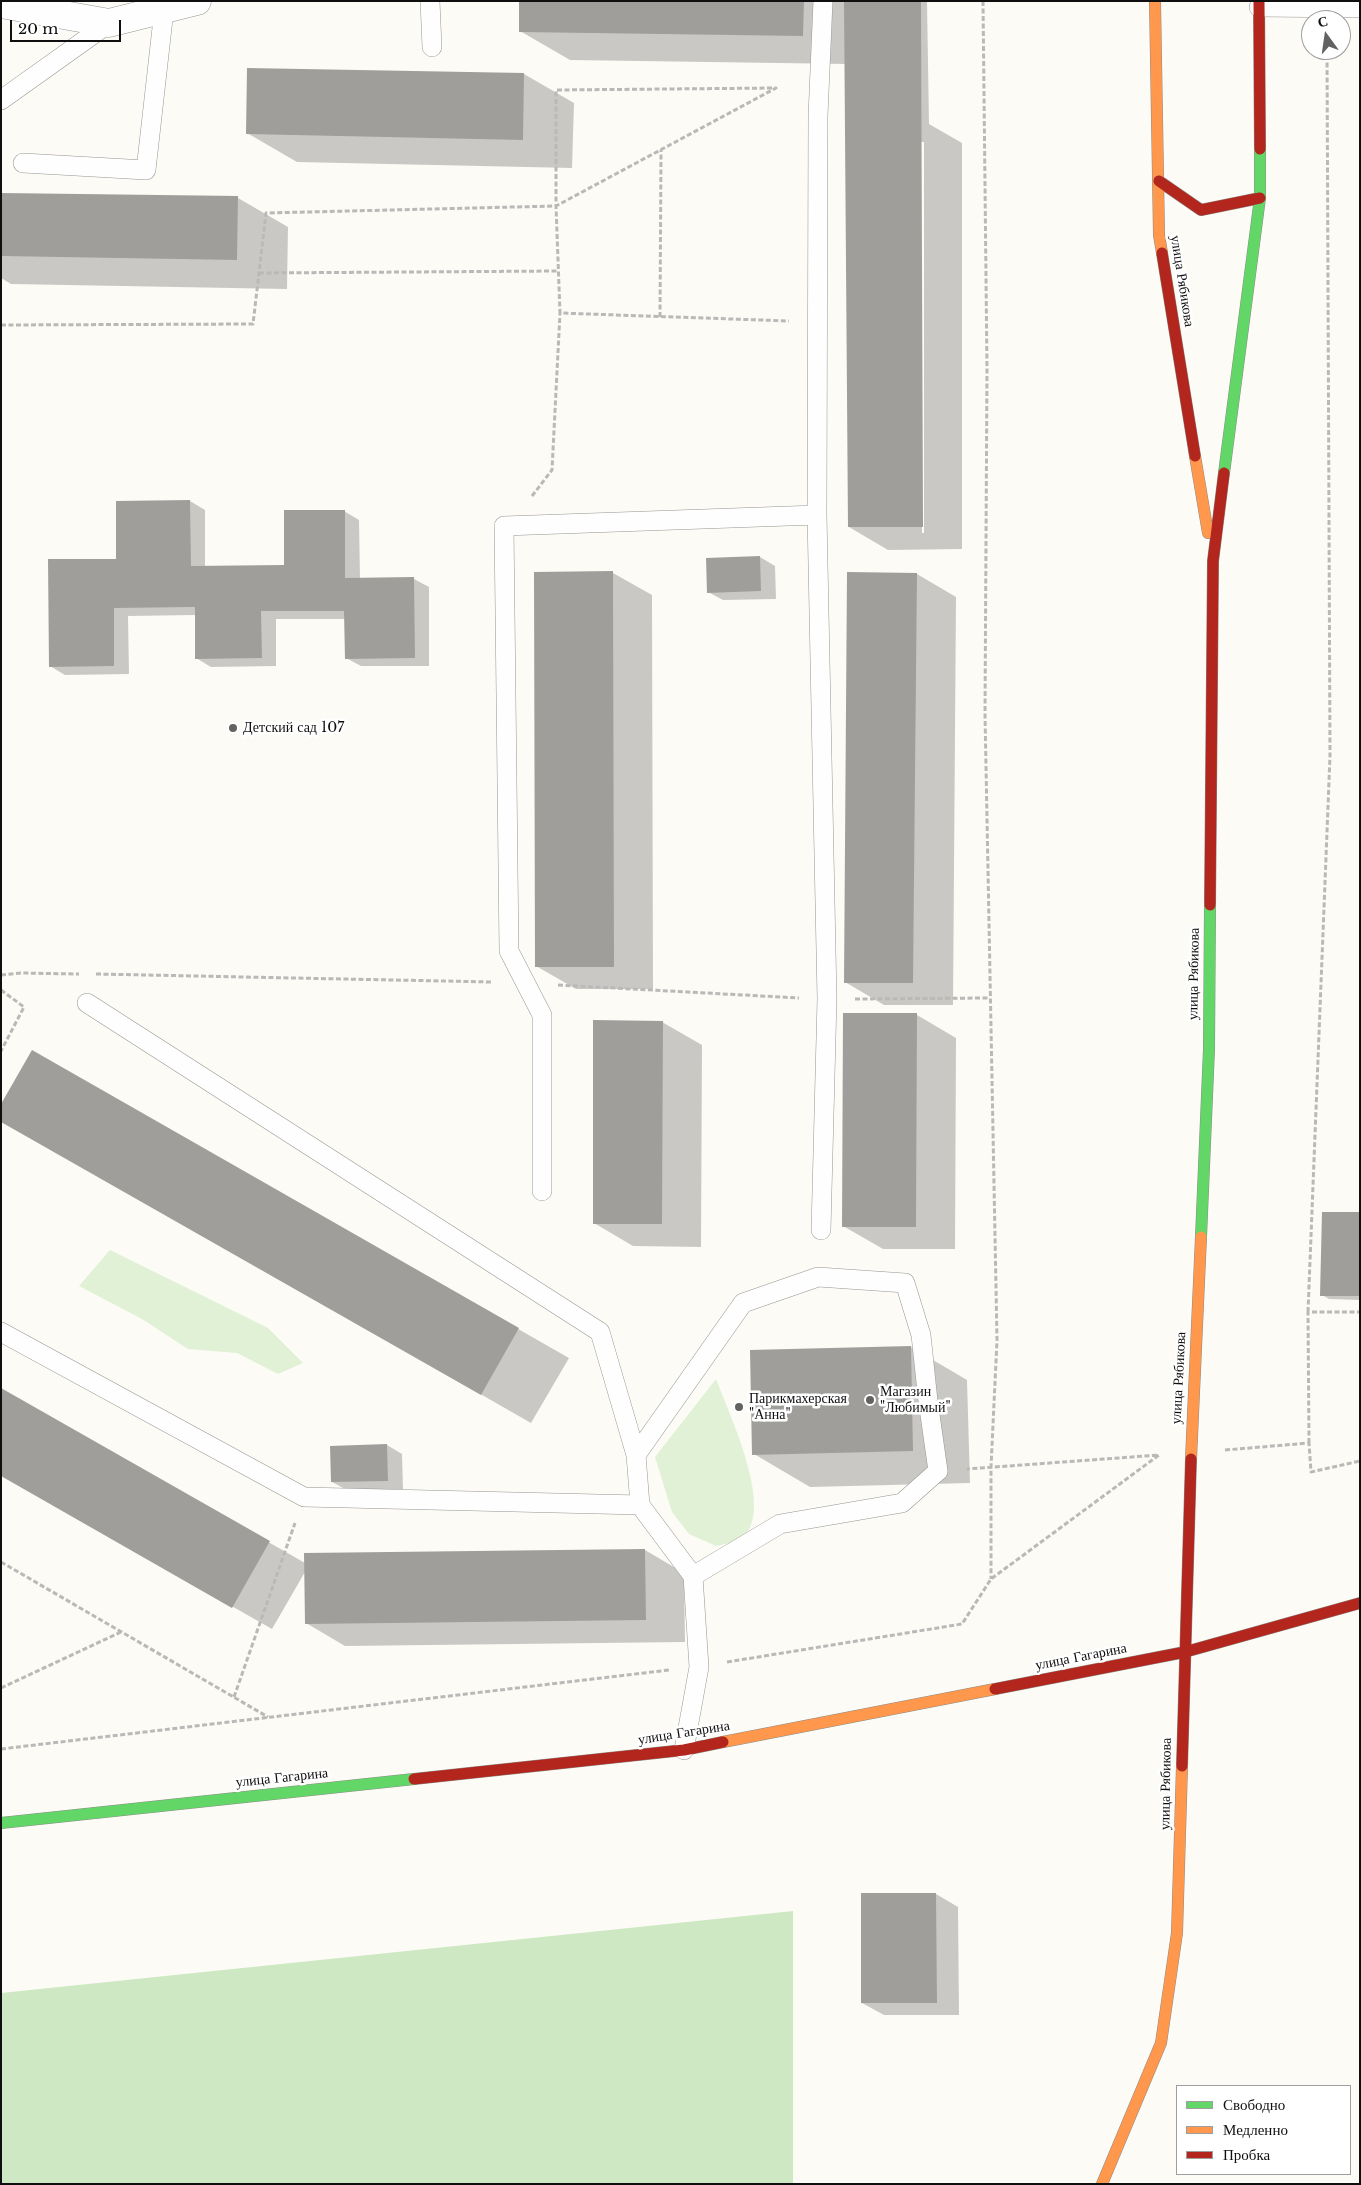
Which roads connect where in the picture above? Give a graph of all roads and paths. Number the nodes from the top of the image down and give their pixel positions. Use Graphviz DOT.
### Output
graph roads {
  1 [pos="197,1"];
  2 [pos="430,1"];
  3 [pos="823,1"];
  4 [pos="982,1"];
  5 [pos="1155,1"];
  6 [pos="1,4"];
  7 [pos="1259,4"];
  8 [pos="1360,8"];
  9 [pos="164,10"];
  10 [pos="109,23"];
  11 [pos="432,47"];
  12 [pos="1326,60"];
  13 [pos="1,100"];
  14 [pos="661,150"];
  15 [pos="22,164"];
  16 [pos="1160,181"];
  17 [pos="1260,198"];
  18 [pos="556,206"];
  19 [pos="559,271"];
  20 [pos="260,273"];
  21 [pos="660,317"];
  22 [pos="795,321"];
  23 [pos="1,325"];
  24 [pos="817,515"];
  25 [pos="1213,561"];
  26 [pos="1,990"];
  27 [pos="87,1004"];
  28 [pos="1,1051"];
  29 [pos="542,1191"];
  30 [pos="821,1230"];
  31 [pos="1308,1312"];
  32 [pos="1360,1312"];
  33 [pos="1,1332"];
  34 [pos="1309,1443"];
  35 [pos="1191,1452"];
  36 [pos="1159,1454"];
  37 [pos="636,1455"];
  38 [pos="1360,1461"];
  39 [pos="991,1467"];
  40 [pos="304,1497"];
  41 [pos="640,1505"];
  42 [pos="1,1562"];
  43 [pos="692,1576"];
  44 [pos="991,1580"];
  45 [pos="1360,1603"];
  46 [pos="121,1632"];
  47 [pos="1185,1652"];
  48 [pos="699,1667"];
  49 [pos="1,1688"];
  50 [pos="234,1697"];
  51 [pos="268,1717"];
  52 [pos="1,1749"];
  53 [pos="684,1750"];
  54 [pos="1,1823"];
  55 [pos="1102,2184"];
  1 -- 9 [label="street"];
  2 -- 11 [label="lane"];
  3 -- 24 [label="lane"];
  4 -- 39 [label="path"];
  5 -- 16 [label="street, улица Рябикова"];
  6 -- 10 [label="street"];
  7 -- 8 [label="lane"];
  7 -- 17 [label="street, улица Рябикова"];
  9 -- 10 [label="street"];
  9 -- 15 [label="lane"];
  10 -- 13 [label="lane"];
  12 -- 31 [label="path"];
  14 -- 18 [label="path"];
  14 -- 18 [label="path"];
  14 -- 21 [label="path"];
  16 -- 17 [label="street"];
  16 -- 25 [label="street, улица Рябикова"];
  17 -- 25 [label="street, улица Рябикова"];
  18 -- 19 [label="path"];
  18 -- 20 [label="path"];
  19 -- 20 [label="path"];
  19 -- 21 [label="path"];
  20 -- 23 [label="path"];
  21 -- 22 [label="path"];
  24 -- 29 [label="lane"];
  24 -- 30 [label="lane"];
  25 -- 35 [label="street, улица Рябикова"];
  26 -- 28 [label="path"];
  27 -- 37 [label="lane"];
  31 -- 32 [label="path"];
  31 -- 34 [label="path"];
  33 -- 40 [label="lane"];
  34 -- 35 [label="path"];
  34 -- 38 [label="path"];
  35 -- 36 [label="path"];
  35 -- 47 [label="street, улица Рябикова"];
  36 -- 39 [label="path"];
  36 -- 44 [label="path"];
  37 -- 41 [label="lane"];
  37 -- 43 [label="lane"];
  39 -- 44 [label="path"];
  40 -- 41 [label="lane"];
  40 -- 50 [label="path"];
  41 -- 43 [label="lane"];
  42 -- 46 [label="path"];
  43 -- 48 [label="lane"];
  44 -- 48 [label="path"];
  45 -- 47 [label="street, улица Гагарина"];
  46 -- 49 [label="path"];
  46 -- 50 [label="path"];
  47 -- 53 [label="street, улица Гагарина"];
  47 -- 55 [label="street, улица Рябикова"];
  48 -- 51 [label="path"];
  48 -- 53 [label="lane"];
  50 -- 51 [label="path"];
  51 -- 52 [label="path"];
  53 -- 54 [label="street, улица Гагарина"];
}
